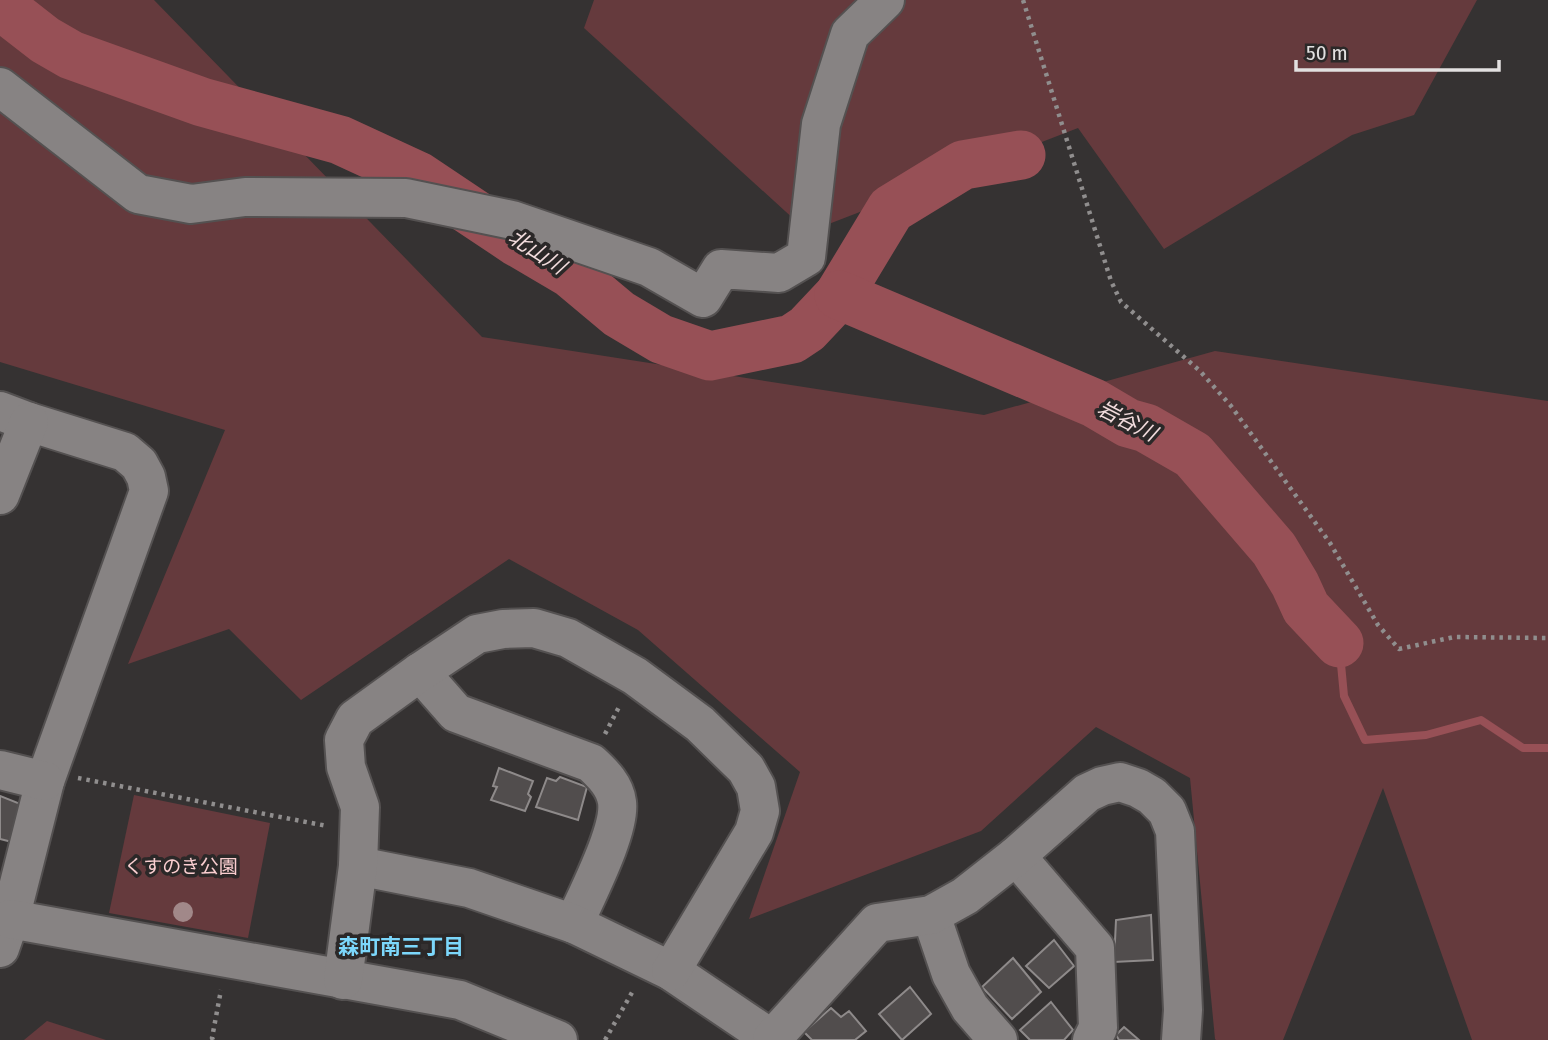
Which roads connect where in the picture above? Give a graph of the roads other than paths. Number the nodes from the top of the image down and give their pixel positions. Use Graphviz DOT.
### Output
graph roads {
  1 [pos="885,0"];
  2 [pos="0,87"];
  3 [pos="15,416"];
  4 [pos="0,495"];
  5 [pos="420,672"];
  6 [pos="0,770"];
  7 [pos="45,781"];
  8 [pos="359,850"];
  9 [pos="1016,856"];
  10 [pos="931,915"];
  11 [pos="574,924"];
  12 [pos="5,934"];
  13 [pos="661,965"];
  14 [pos="343,980"];
  15 [pos="550,1038"];
  16 [pos="773,1040"];
  17 [pos="998,1040"];
  18 [pos="1092,1040"];
  19 [pos="1181,1040"];
  1 -- 2 [label="street"];
  3 -- 4 [label="street"];
  3 -- 7 [label="street"];
  5 -- 8 [label="street"];
  5 -- 11 [label="street"];
  5 -- 13 [label="street"];
  6 -- 7 [label="street"];
  7 -- 12 [label="street"];
  8 -- 11 [label="street"];
  8 -- 14 [label="street"];
  9 -- 10 [label="street"];
  9 -- 18 [label="street"];
  9 -- 19 [label="street"];
  10 -- 16 [label="street"];
  10 -- 17 [label="street"];
  11 -- 13 [label="street"];
  12 -- 14 [label="street"];
  13 -- 16 [label="street"];
  14 -- 15 [label="street"];
}
